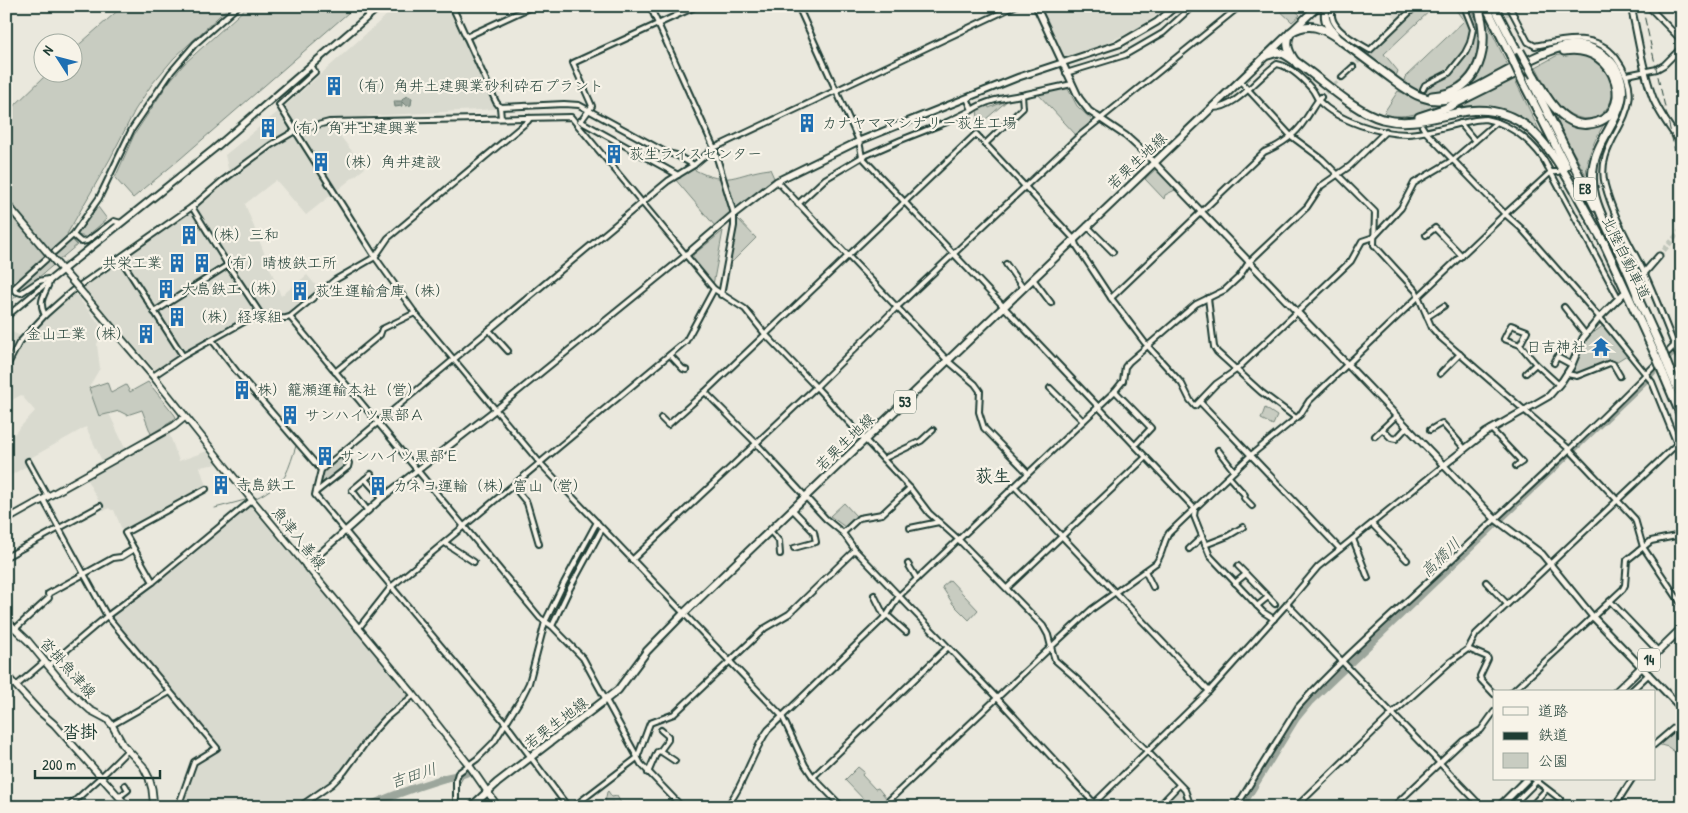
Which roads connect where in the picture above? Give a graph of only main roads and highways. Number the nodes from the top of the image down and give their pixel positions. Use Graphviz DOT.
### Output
graph roads {
  1 [pos="1327,6"];
  2 [pos="1478,6"];
  3 [pos="1486,6"];
  4 [pos="1315,8"];
  5 [pos="1496,10"];
  6 [pos="1291,32"];
  7 [pos="1339,38"];
  8 [pos="1517,53"];
  9 [pos="1268,55"];
  10 [pos="1297,64"];
  11 [pos="1529,78"];
  12 [pos="1405,88"];
  13 [pos="1397,121"];
  14 [pos="6,203"];
  15 [pos="1605,245"];
  16 [pos="1639,300"];
  17 [pos="1659,354"];
  18 [pos="1666,371"];
  19 [pos="1682,398"];
  20 [pos="185,417"];
  21 [pos="1682,418"];
  22 [pos="6,520"];
  23 [pos="11,625"];
  24 [pos="1680,632"];
  25 [pos="7,677"];
  26 [pos="1618,690"];
  27 [pos="1526,780"];
  28 [pos="488,791"];
  29 [pos="128,807"];
  30 [pos="154,807"];
  31 [pos="471,807"];
  32 [pos="498,807"];
  33 [pos="1499,807"];
  1 -- 7 [label="highway"];
  2 -- 12 [label="highway"];
  3 -- 8 [label="highway, 北陸自動車道 / E8"];
  4 -- 6 [label="main road, 若栗生地線 / 53"];
  5 -- 8 [label="highway, 北陸自動車道 / E8"];
  6 -- 7 [label="highway"];
  6 -- 9 [label="main road, 若栗生地線 / 53"];
  6 -- 10 [label="highway"];
  7 -- 12 [label="highway"];
  8 -- 11 [label="highway, 北陸自動車道 / E8, bridge"];
  8 -- 11 [label="highway, bridge"];
  9 -- 10 [label="highway"];
  9 -- 28 [label="main road, 若栗生地線 / 53"];
  10 -- 13 [label="highway"];
  11 -- 13 [label="highway"];
  11 -- 15 [label="highway, 北陸自動車道 / E8"];
  11 -- 16 [label="highway, 北陸自動車道 / E8"];
  12 -- 16 [label="highway"];
  13 -- 15 [label="highway"];
  14 -- 20 [label="main road, 魚津入善線, bridge"];
  15 -- 17 [label="highway, 北陸自動車道 / E8"];
  16 -- 17 [label="highway, 北陸自動車道 / E8"];
  17 -- 18 [label="highway, 北陸自動車道 / E8, bridge"];
  18 -- 19 [label="highway, 北陸自動車道 / E8"];
  18 -- 21 [label="highway, 北陸自動車道 / E8"];
  20 -- 22 [label="main road"];
  20 -- 28 [label="main road, 魚津入善線"];
  23 -- 30 [label="main road, 沓掛魚津線"];
  24 -- 26 [label="main road, 14"];
  25 -- 29 [label="main road"];
  27 -- 33 [label="main road"];
  28 -- 31 [label="main road, 若栗生地線 / 53"];
  28 -- 32 [label="main road, 魚津入善線"];
}
